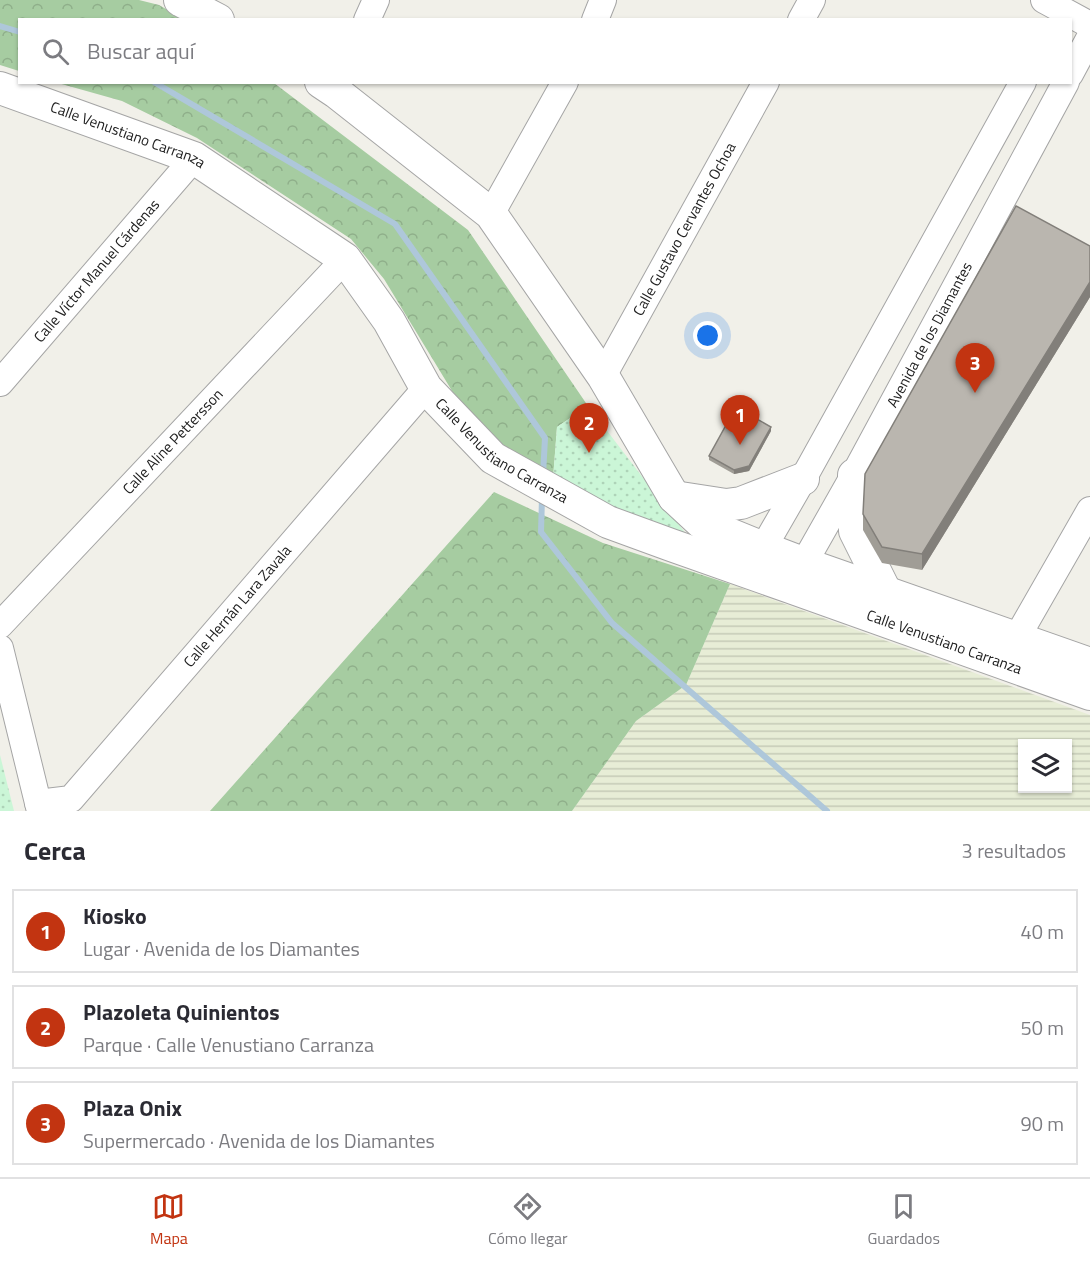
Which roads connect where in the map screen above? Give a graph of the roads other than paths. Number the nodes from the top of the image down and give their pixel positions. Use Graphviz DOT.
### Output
graph roads {
  1 [pos="376,0"];
  2 [pos="603,0"];
  3 [pos="812,0"];
  4 [pos="1058,8"];
  5 [pos="368,18"];
  6 [pos="596,18"];
  7 [pos="802,18"];
  8 [pos="1090,26"];
  9 [pos="1090,37"];
  10 [pos="1072,72"];
  11 [pos="564,84"];
  12 [pos="765,84"];
  13 [pos="1022,84"];
  14 [pos="1065,84"];
  15 [pos="332,86"];
  16 [pos="0,88"];
  17 [pos="194,158"];
  18 [pos="491,214"];
  19 [pos="345,259"];
  20 [pos="603,376"];
  21 [pos="0,383"];
  22 [pos="426,388"];
  23 [pos="854,475"];
  24 [pos="803,479"];
  25 [pos="674,497"];
  26 [pos="1090,510"];
  27 [pos="756,560"];
  28 [pos="798,575"];
  29 [pos="885,591"];
  30 [pos="0,625"];
  31 [pos="0,648"];
  32 [pos="1010,650"];
  33 [pos="1090,664"];
  34 [pos="1090,694"];
  35 [pos="39,807"];
  1 -- 5 [label="street"];
  2 -- 6 [label="street"];
  3 -- 7 [label="street"];
  4 -- 8 [label="street"];
  9 -- 10 [label="street"];
  11 -- 18 [label="street"];
  12 -- 20 [label="street, Calle Gustavo Cervantes Ochoa"];
  13 -- 24 [label="street"];
  14 -- 23 [label="street, Avenida de los Diamantes"];
  15 -- 18 [label="street, Calle Venustiano Carranza"];
  16 -- 17 [label="street, Calle Venustiano Carranza"];
  17 -- 19 [label="street, Calle Venustiano Carranza"];
  17 -- 21 [label="street, Calle Víctor Manuel Cárdenas"];
  18 -- 20 [label="street, Calle Venustiano Carranza"];
  19 -- 22 [label="street, Calle Venustiano Carranza"];
  19 -- 30 [label="street, Calle Aline Pettersson"];
  20 -- 25 [label="street, Calle Venustiano Carranza"];
  22 -- 27 [label="street, Calle Venustiano Carranza"];
  22 -- 35 [label="street, Calle Hernán Lara Zavala"];
  23 -- 28 [label="street, Avenida de los Diamantes"];
  23 -- 29 [label="street"];
  24 -- 25 [label="street"];
  24 -- 27 [label="street"];
  25 -- 27 [label="street, Calle Venustiano Carranza"];
  26 -- 32 [label="street"];
  27 -- 28 [label="street, Calle Venustiano Carranza"];
  28 -- 29 [label="street, Calle Venustiano Carranza"];
  28 -- 32 [label="street, Calle Venustiano Carranza"];
  29 -- 32 [label="street, Calle Venustiano Carranza"];
  31 -- 35 [label="street"];
  32 -- 33 [label="street, Calle Venustiano Carranza"];
  32 -- 34 [label="street, Calle Venustiano Carranza"];
}
